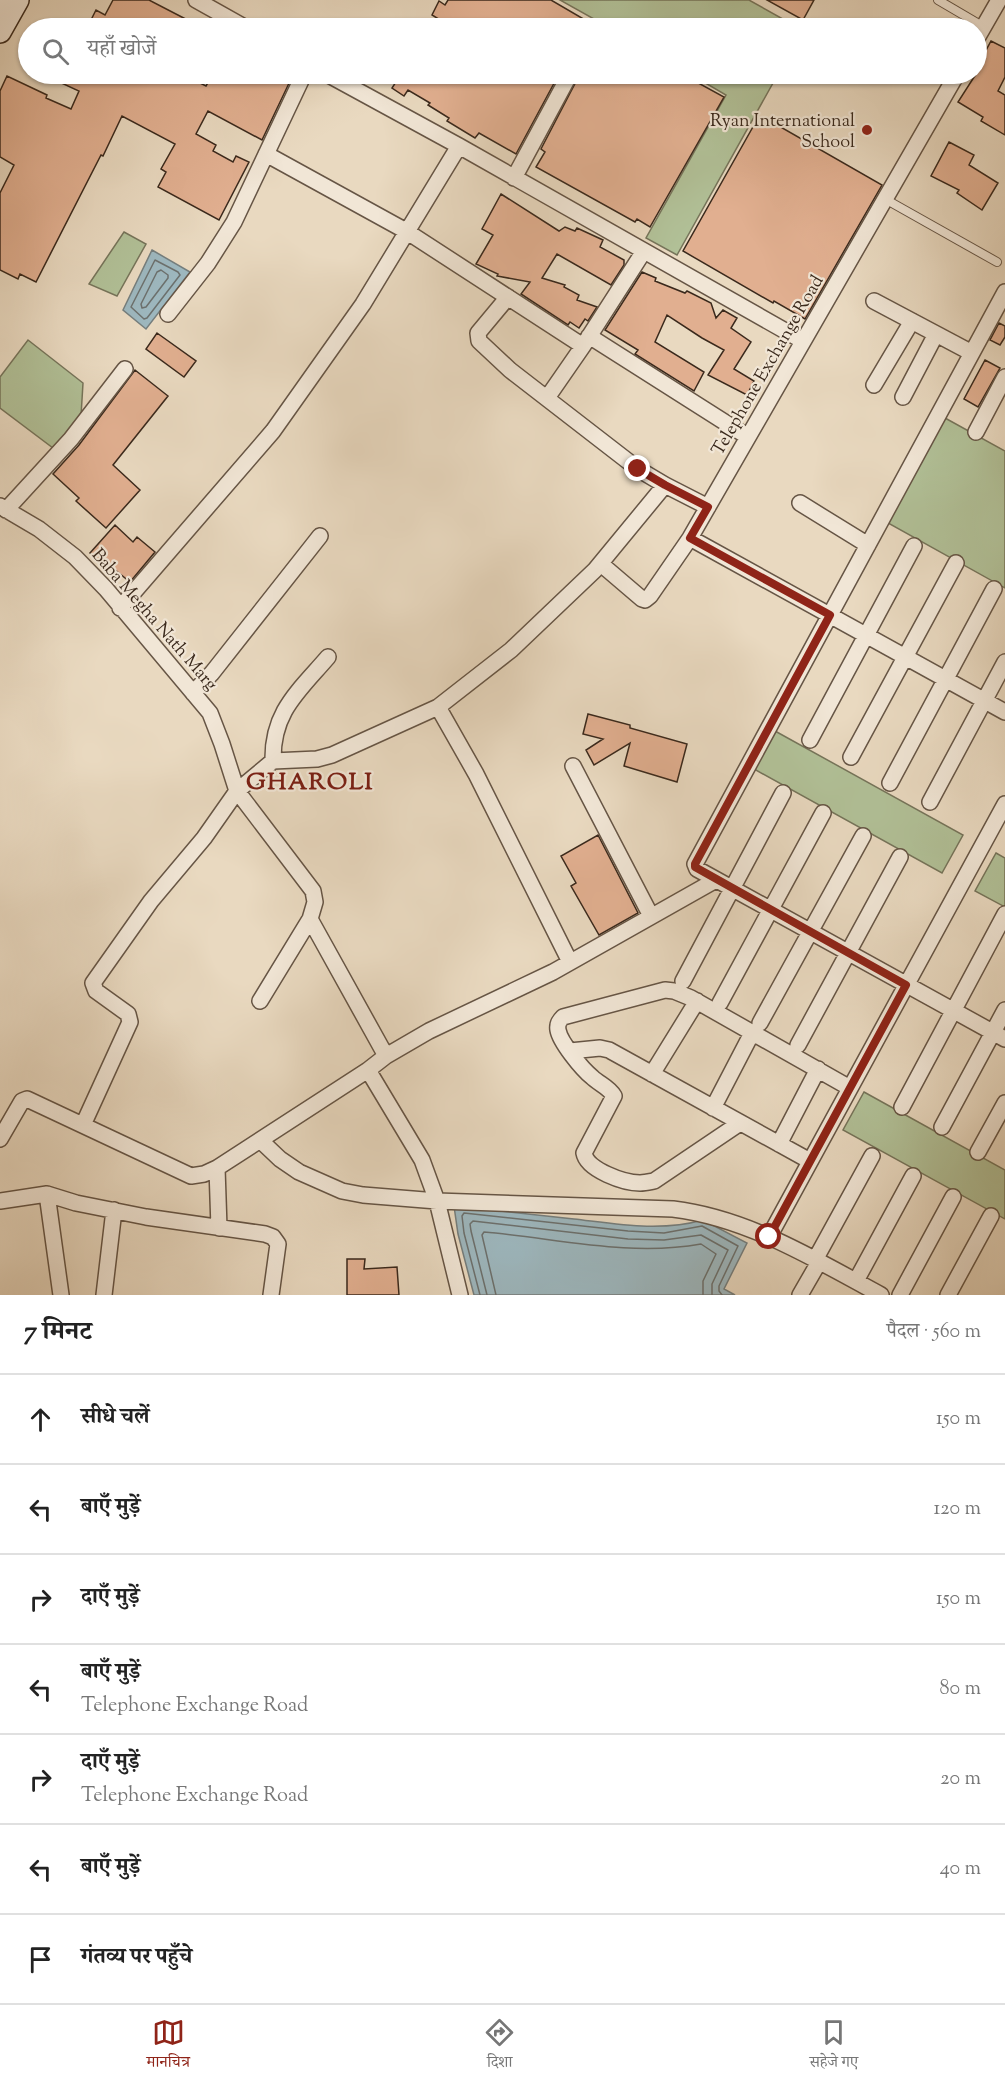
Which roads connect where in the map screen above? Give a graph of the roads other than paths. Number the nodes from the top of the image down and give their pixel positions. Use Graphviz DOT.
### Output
graph roads {
  1 [pos="18,0"];
  2 [pos="196,0"];
  3 [pos="938,0"];
  4 [pos="999,0"];
  5 [pos="228,18"];
  6 [pos="961,18"];
  7 [pos="987,21"];
  8 [pos="0,32"];
  9 [pos="299,84"];
  10 [pos="345,84"];
  11 [pos="565,84"];
  12 [pos="951,84"];
  13 [pos="459,146"];
  14 [pos="266,153"];
  15 [pos="514,178"];
  16 [pos="885,200"];
  17 [pos="406,231"];
  18 [pos="644,251"];
  19 [pos="997,262"];
  20 [pos="1005,292"];
  21 [pos="508,297"];
  22 [pos="874,301"];
  23 [pos="168,314"];
  24 [pos="1000,315"];
  25 [pos="912,321"];
  26 [pos="936,334"];
  27 [pos="586,341"];
  28 [pos="803,341"];
  29 [pos="972,353"];
  30 [pos="125,369"];
  31 [pos="1005,377"];
  32 [pos="874,385"];
  33 [pos="903,397"];
  34 [pos="547,398"];
  35 [pos="976,432"];
  36 [pos="748,437"];
  37 [pos="665,485"];
  38 [pos="800,504"];
  39 [pos="708,507"];
  40 [pos="3,508"];
  41 [pos="320,536"];
  42 [pos="690,538"];
  43 [pos="868,545"];
  44 [pos="914,546"];
  45 [pos="956,563"];
  46 [pos="601,564"];
  47 [pos="994,589"];
  48 [pos="120,608"];
  49 [pos="830,615"];
  50 [pos="866,635"];
  51 [pos="328,657"];
  52 [pos="906,657"];
  53 [pos="1005,662"];
  54 [pos="946,679"];
  55 [pos="193,693"];
  56 [pos="984,700"];
  57 [pos="438,707"];
  58 [pos="1005,712"];
  59 [pos="810,740"];
  60 [pos="851,757"];
  61 [pos="273,762"];
  62 [pos="573,766"];
  63 [pos="890,783"];
  64 [pos="237,791"];
  65 [pos="783,793"];
  66 [pos="930,802"];
  67 [pos="1005,804"];
  68 [pos="823,813"];
  69 [pos="863,836"];
  70 [pos="900,857"];
  71 [pos="716,880"];
  72 [pos="732,888"];
  73 [pos="771,910"];
  74 [pos="1005,914"];
  75 [pos="651,916"];
  76 [pos="310,919"];
  77 [pos="810,932"];
  78 [pos="848,952"];
  79 [pos="570,962"];
  80 [pos="683,981"];
  81 [pos="906,985"];
  82 [pos="260,1001"];
  83 [pos="697,1001"];
  84 [pos="720,1003"];
  85 [pos="1005,1010"];
  86 [pos="953,1011"];
  87 [pos="756,1028"];
  88 [pos="999,1036"];
  89 [pos="798,1044"];
  90 [pos="570,1051"];
  91 [pos="386,1056"];
  92 [pos="818,1069"];
  93 [pos="368,1070"];
  94 [pos="652,1074"];
  95 [pos="850,1088"];
  96 [pos="1005,1102"];
  97 [pos="902,1107"];
  98 [pos="713,1108"];
  99 [pos="740,1122"];
  100 [pos="83,1125"];
  101 [pos="942,1127"];
  102 [pos="0,1139"];
  103 [pos="261,1141"];
  104 [pos="778,1144"];
  105 [pos="978,1152"];
  106 [pos="872,1156"];
  107 [pos="810,1161"];
  108 [pos="217,1168"];
  109 [pos="913,1176"];
  110 [pos="47,1194"];
  111 [pos="953,1197"];
  112 [pos="0,1201"];
  113 [pos="437,1201"];
  114 [pos="114,1210"];
  115 [pos="991,1216"];
  116 [pos="219,1228"];
  117 [pos="769,1237"];
  118 [pos="817,1261"];
  119 [pos="856,1281"];
  120 [pos="61,1295"];
  121 [pos="104,1295"];
  122 [pos="271,1295"];
  123 [pos="460,1295"];
  124 [pos="800,1295"];
  125 [pos="881,1295"];
  126 [pos="900,1295"];
  127 [pos="948,1295"];
  1 -- 8 [label="street"];
  2 -- 5 [label="street"];
  3 -- 6 [label="lane"];
  4 -- 7 [label="street"];
  9 -- 14 [label="street"];
  10 -- 13 [label="street"];
  11 -- 15 [label="street"];
  12 -- 16 [label="street, Telephone Exchange Road"];
  13 -- 15 [label="street"];
  13 -- 17 [label="street"];
  14 -- 17 [label="street"];
  14 -- 23 [label="street"];
  15 -- 18 [label="street"];
  16 -- 19 [label="lane"];
  16 -- 28 [label="street, Telephone Exchange Road"];
  17 -- 21 [label="street"];
  17 -- 48 [label="street"];
  18 -- 27 [label="street"];
  18 -- 28 [label="street"];
  20 -- 24 [label="street"];
  21 -- 27 [label="street"];
  21 -- 34 [label="street"];
  22 -- 25 [label="street"];
  24 -- 29 [label="street"];
  25 -- 26 [label="street"];
  25 -- 32 [label="street"];
  26 -- 29 [label="street"];
  26 -- 33 [label="street"];
  27 -- 34 [label="street"];
  27 -- 36 [label="street"];
  28 -- 36 [label="street, Telephone Exchange Road"];
  29 -- 43 [label="street"];
  30 -- 40 [label="street"];
  31 -- 35 [label="street"];
  34 -- 37 [label="street"];
  36 -- 39 [label="street, Telephone Exchange Road"];
  37 -- 39 [label="street"];
  37 -- 46 [label="street"];
  38 -- 43 [label="street"];
  39 -- 42 [label="street, Telephone Exchange Road"];
  40 -- 48 [label="street, Baba Megha Nath Marg"];
  41 -- 55 [label="street"];
  42 -- 46 [label="street, Telephone Exchange Road"];
  42 -- 49 [label="street"];
  43 -- 49 [label="street"];
  44 -- 50 [label="street"];
  45 -- 52 [label="street"];
  46 -- 57 [label="street"];
  47 -- 54 [label="street"];
  48 -- 55 [label="street, Baba Megha Nath Marg"];
  49 -- 50 [label="street"];
  49 -- 71 [label="street"];
  50 -- 52 [label="street"];
  50 -- 59 [label="street"];
  51 -- 61 [label="street"];
  52 -- 54 [label="street"];
  52 -- 60 [label="street"];
  53 -- 56 [label="street"];
  54 -- 56 [label="street"];
  54 -- 63 [label="street"];
  55 -- 64 [label="street, Baba Megha Nath Marg"];
  56 -- 58 [label="street"];
  56 -- 66 [label="street"];
  57 -- 61 [label="street"];
  57 -- 79 [label="street"];
  61 -- 64 [label="street"];
  62 -- 75 [label="street"];
  64 -- 76 [label="street, Baba Megha Nath Marg"];
  64 -- 100 [label="street"];
  65 -- 72 [label="street"];
  67 -- 81 [label="street"];
  68 -- 73 [label="street"];
  69 -- 77 [label="street"];
  70 -- 78 [label="street"];
  71 -- 72 [label="street"];
  71 -- 75 [label="street"];
  72 -- 73 [label="street"];
  72 -- 80 [label="street"];
  73 -- 77 [label="street"];
  73 -- 84 [label="street"];
  74 -- 86 [label="street"];
  75 -- 79 [label="street"];
  76 -- 82 [label="street"];
  76 -- 91 [label="street"];
  77 -- 78 [label="street"];
  77 -- 87 [label="street"];
  78 -- 81 [label="street"];
  78 -- 89 [label="street"];
  79 -- 91 [label="street"];
  81 -- 86 [label="street"];
  81 -- 95 [label="street"];
  83 -- 87 [label="street"];
  83 -- 90 [label="street"];
  83 -- 94 [label="street"];
  85 -- 88 [label="street"];
  86 -- 88 [label="street"];
  86 -- 97 [label="street"];
  87 -- 92 [label="street"];
  87 -- 98 [label="street"];
  88 -- 101 [label="street"];
  90 -- 94 [label="street"];
  90 -- 99 [label="street"];
  91 -- 93 [label="street"];
  92 -- 95 [label="street"];
  92 -- 104 [label="street"];
  93 -- 103 [label="street"];
  93 -- 113 [label="street"];
  94 -- 98 [label="street"];
  95 -- 107 [label="street"];
  96 -- 105 [label="street"];
  98 -- 99 [label="street"];
  99 -- 104 [label="street"];
  100 -- 102 [label="street"];
  100 -- 108 [label="street"];
  103 -- 108 [label="street"];
  103 -- 113 [label="street"];
  104 -- 107 [label="street"];
  106 -- 118 [label="street"];
  107 -- 117 [label="street"];
  108 -- 116 [label="street"];
  109 -- 119 [label="street"];
  110 -- 112 [label="street"];
  110 -- 114 [label="street"];
  110 -- 120 [label="street"];
  111 -- 126 [label="street"];
  113 -- 117 [label="street"];
  113 -- 123 [label="street"];
  114 -- 116 [label="street"];
  114 -- 121 [label="street"];
  115 -- 127 [label="street"];
  116 -- 122 [label="street"];
  117 -- 118 [label="street"];
  118 -- 119 [label="street"];
  118 -- 124 [label="street"];
  119 -- 125 [label="street"];
}
